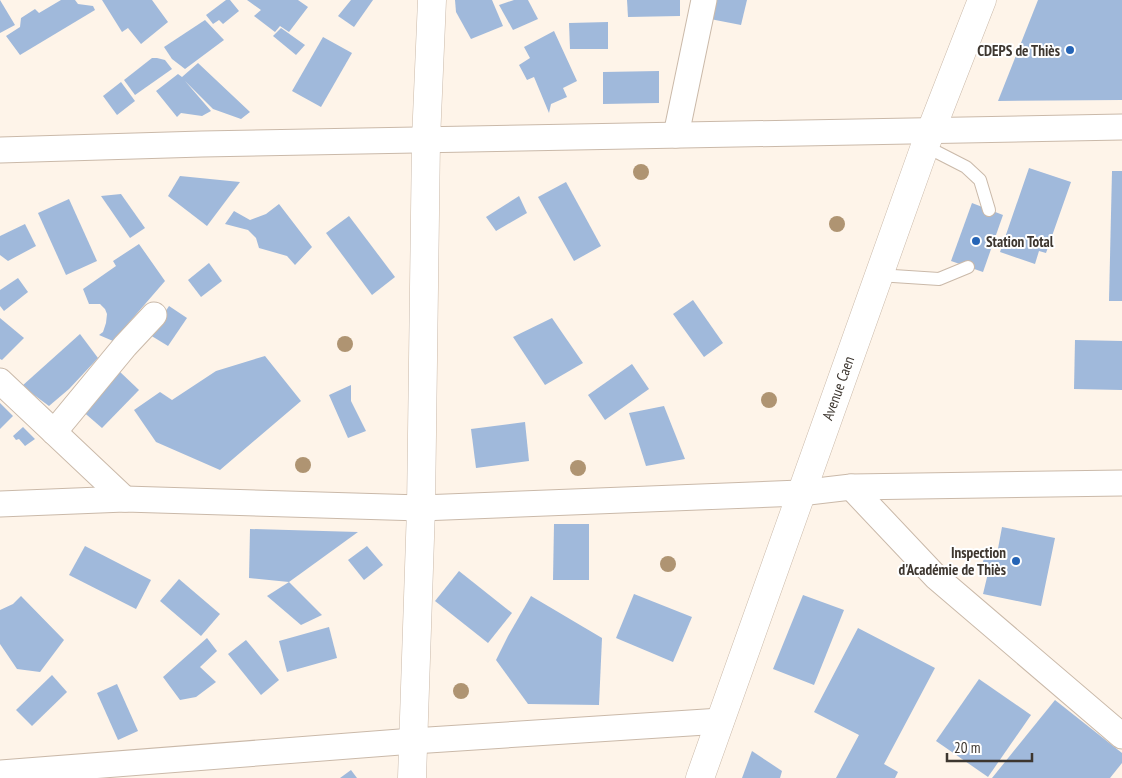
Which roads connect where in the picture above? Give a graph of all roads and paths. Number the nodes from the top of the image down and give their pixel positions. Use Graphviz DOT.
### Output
graph roads {
  1 [pos="432,0"];
  2 [pos="704,0"];
  3 [pos="982,0"];
  4 [pos="1122,127"];
  5 [pos="676,135"];
  6 [pos="928,138"];
  7 [pos="426,140"];
  8 [pos="0,150"];
  9 [pos="989,210"];
  10 [pos="968,267"];
  11 [pos="878,275"];
  12 [pos="154,315"];
  13 [pos="0,381"];
  14 [pos="54,432"];
  15 [pos="1122,483"];
  16 [pos="851,487"];
  17 [pos="800,493"];
  18 [pos="126,499"];
  19 [pos="0,504"];
  20 [pos="421,508"];
  21 [pos="721,721"];
  22 [pos="1122,736"];
  23 [pos="413,741"];
  24 [pos="0,774"];
  25 [pos="412,778"];
  26 [pos="700,778"];
  1 -- 7 [label="main road"];
  2 -- 5 [label="street"];
  3 -- 6 [label="main road, Avenue Caen"];
  4 -- 6 [label="street"];
  5 -- 6 [label="street"];
  5 -- 7 [label="street"];
  6 -- 9 [label="lane"];
  6 -- 11 [label="main road, Avenue Caen"];
  7 -- 8 [label="street"];
  7 -- 20 [label="main road"];
  10 -- 11 [label="lane"];
  11 -- 17 [label="main road, Avenue Caen"];
  12 -- 14 [label="street"];
  13 -- 14 [label="street"];
  14 -- 18 [label="street"];
  15 -- 16 [label="street"];
  16 -- 17 [label="street"];
  16 -- 22 [label="street"];
  17 -- 20 [label="street"];
  17 -- 21 [label="main road, Avenue Caen"];
  18 -- 19 [label="street"];
  18 -- 20 [label="street"];
  20 -- 23 [label="main road"];
  21 -- 23 [label="street"];
  21 -- 26 [label="main road, Avenue Caen"];
  23 -- 24 [label="street"];
  23 -- 25 [label="main road"];
}
